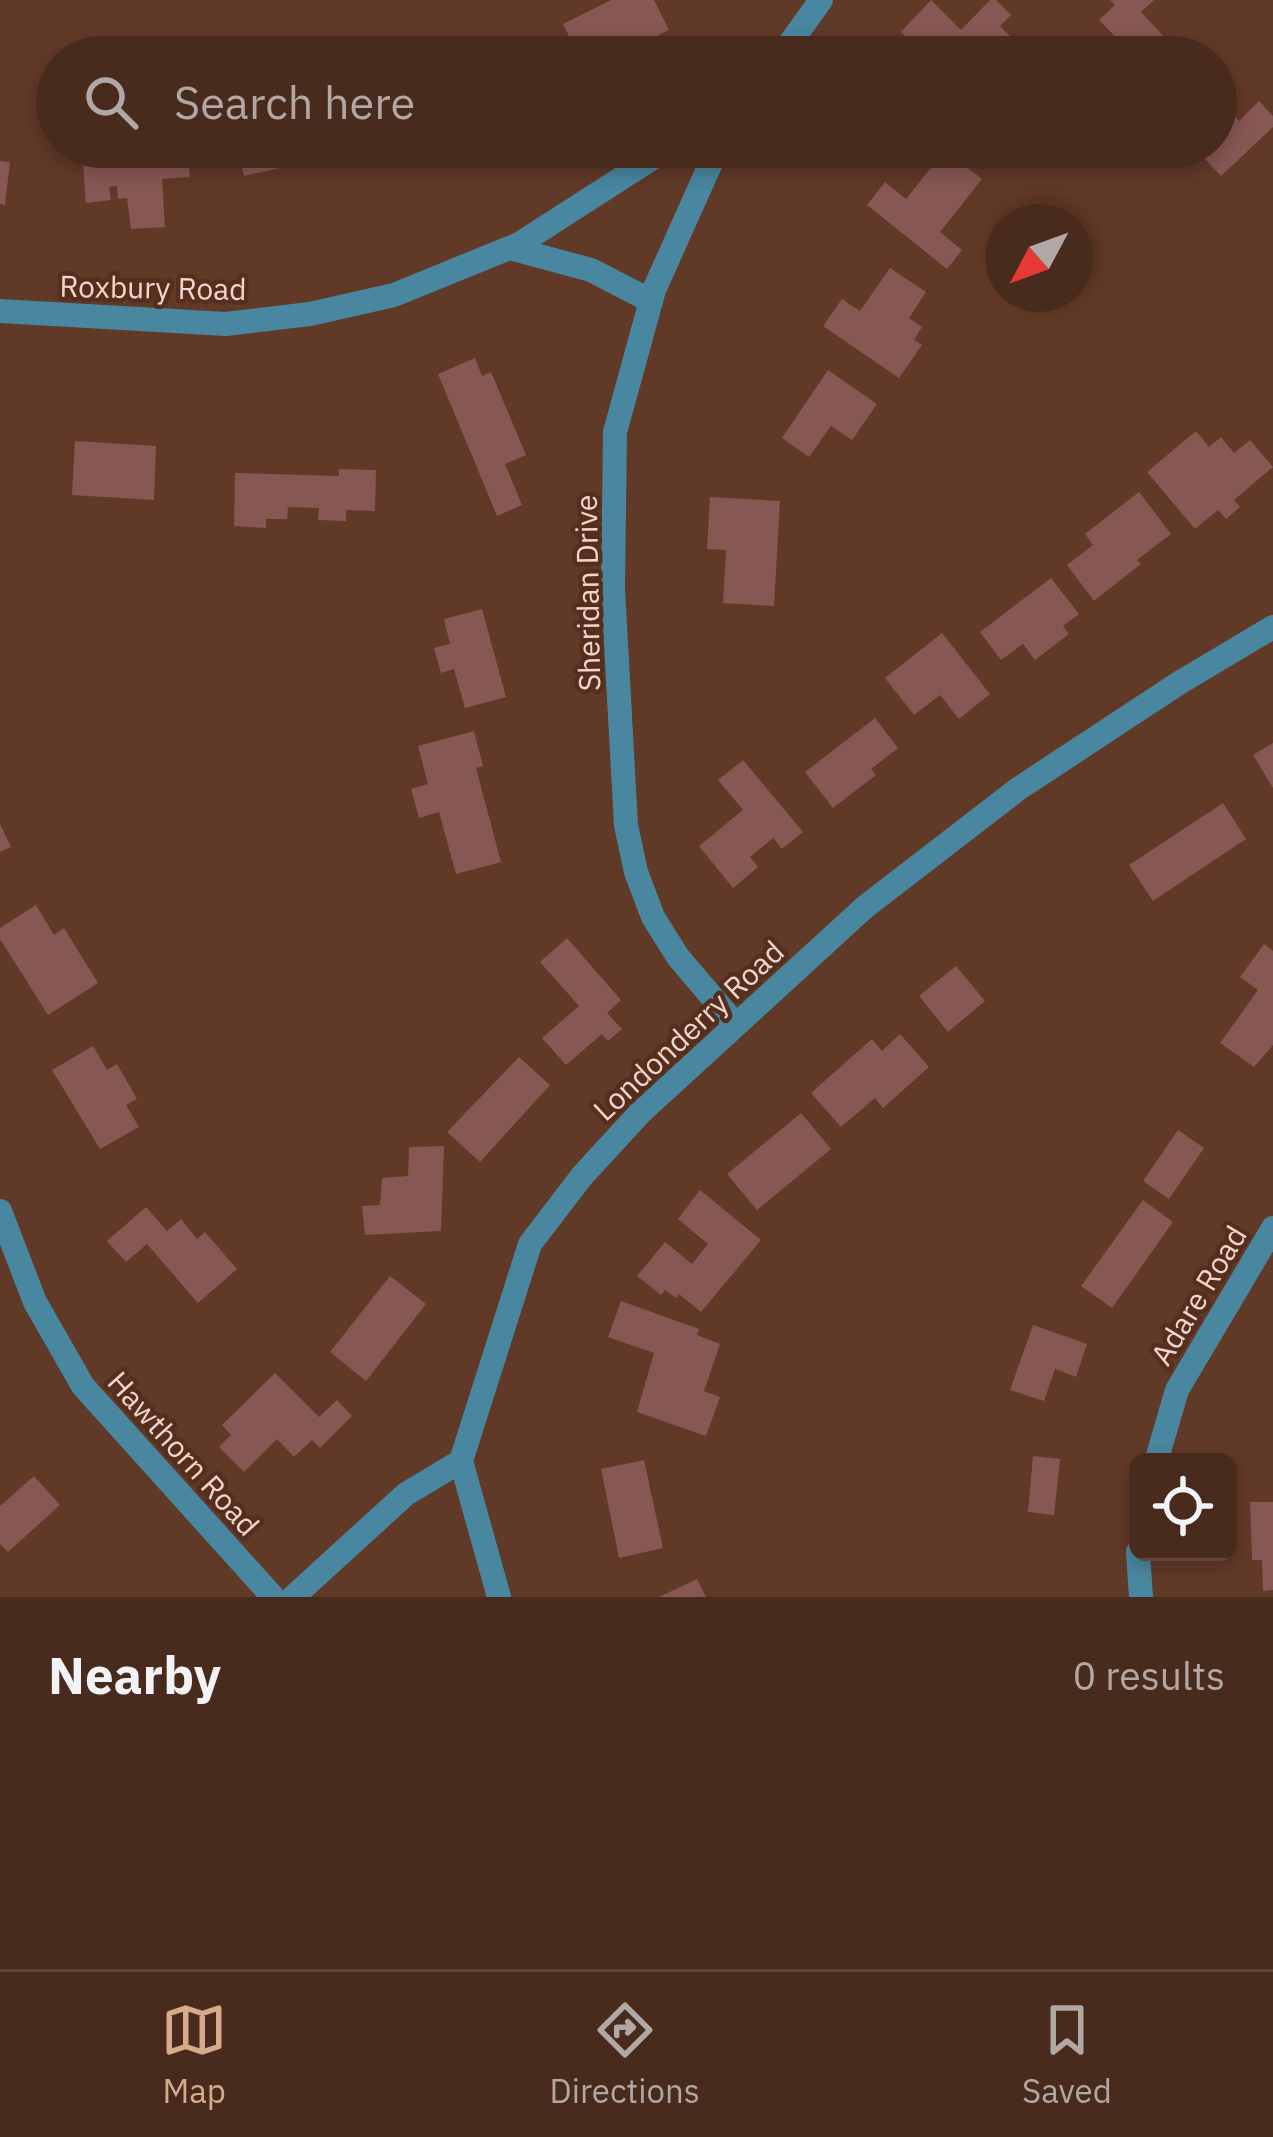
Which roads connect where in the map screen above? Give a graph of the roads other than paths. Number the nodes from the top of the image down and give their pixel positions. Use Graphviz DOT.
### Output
graph roads {
  1 [pos="821,0"];
  2 [pos="795,36"];
  3 [pos="637,168"];
  4 [pos="709,168"];
  5 [pos="510,248"];
  6 [pos="651,301"];
  7 [pos="0,311"];
  8 [pos="1273,627"];
  9 [pos="735,1024"];
  10 [pos="0,1211"];
  11 [pos="1273,1228"];
  12 [pos="1159,1453"];
  13 [pos="461,1461"];
  14 [pos="1139,1561"];
  15 [pos="273,1597"];
  16 [pos="293,1597"];
  17 [pos="499,1597"];
  18 [pos="1141,1597"];
  1 -- 2 [label="street"];
  3 -- 5 [label="street, Roxbury Road"];
  4 -- 6 [label="street, Sheridan Drive"];
  5 -- 6 [label="street"];
  5 -- 7 [label="street, Roxbury Road"];
  6 -- 9 [label="street, Sheridan Drive"];
  8 -- 9 [label="street, Londonderry Road"];
  9 -- 13 [label="street, Londonderry Road"];
  10 -- 15 [label="street, Hawthorn Road"];
  11 -- 12 [label="street, Adare Road"];
  13 -- 16 [label="street"];
  13 -- 17 [label="street"];
  14 -- 18 [label="street"];
}
